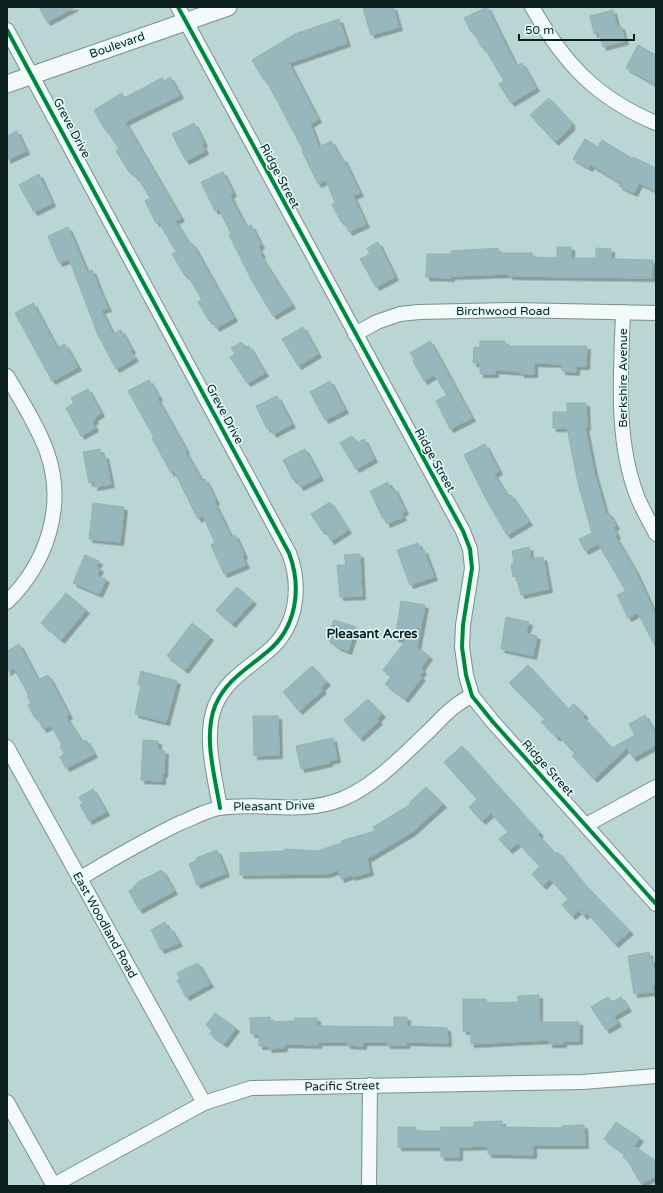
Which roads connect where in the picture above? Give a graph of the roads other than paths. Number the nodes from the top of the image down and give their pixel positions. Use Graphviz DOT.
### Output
graph roads {
  1 [pos="228,7"];
  2 [pos="532,7"];
  3 [pos="182,14"];
  4 [pos="7,30"];
  5 [pos="31,75"];
  6 [pos="7,84"];
  7 [pos="656,124"];
  8 [pos="623,312"];
  9 [pos="656,313"];
  10 [pos="355,334"];
  11 [pos="7,376"];
  12 [pos="656,534"];
  13 [pos="7,602"];
  14 [pos="472,696"];
  15 [pos="7,747"];
  16 [pos="656,787"];
  17 [pos="220,808"];
  18 [pos="586,825"];
  19 [pos="79,878"];
  20 [pos="656,904"];
  21 [pos="656,1076"];
  22 [pos="370,1086"];
  23 [pos="7,1102"];
  24 [pos="204,1103"];
  25 [pos="53,1186"];
  26 [pos="369,1186"];
  1 -- 3 [label="street, Boulevard"];
  2 -- 7 [label="street"];
  3 -- 5 [label="street, Boulevard"];
  3 -- 10 [label="street, Ridge Street"];
  4 -- 5 [label="street, Greve Drive"];
  5 -- 6 [label="street, Boulevard"];
  5 -- 17 [label="street, Greve Drive"];
  8 -- 9 [label="street, Birchwood Road"];
  8 -- 10 [label="street, Birchwood Road"];
  8 -- 12 [label="street, Berkshire Avenue"];
  10 -- 14 [label="street, Ridge Street"];
  11 -- 13 [label="street"];
  14 -- 17 [label="street, Pleasant Drive"];
  14 -- 18 [label="street, Ridge Street"];
  15 -- 19 [label="street, East Woodland Road"];
  16 -- 18 [label="street"];
  17 -- 19 [label="street, Pleasant Drive"];
  18 -- 20 [label="street, Ridge Street"];
  19 -- 24 [label="street, East Woodland Road"];
  21 -- 22 [label="street, Pacific Street"];
  22 -- 24 [label="street, Pacific Street"];
  22 -- 26 [label="street"];
  23 -- 25 [label="street"];
  24 -- 25 [label="street, Pacific Street"];
}
